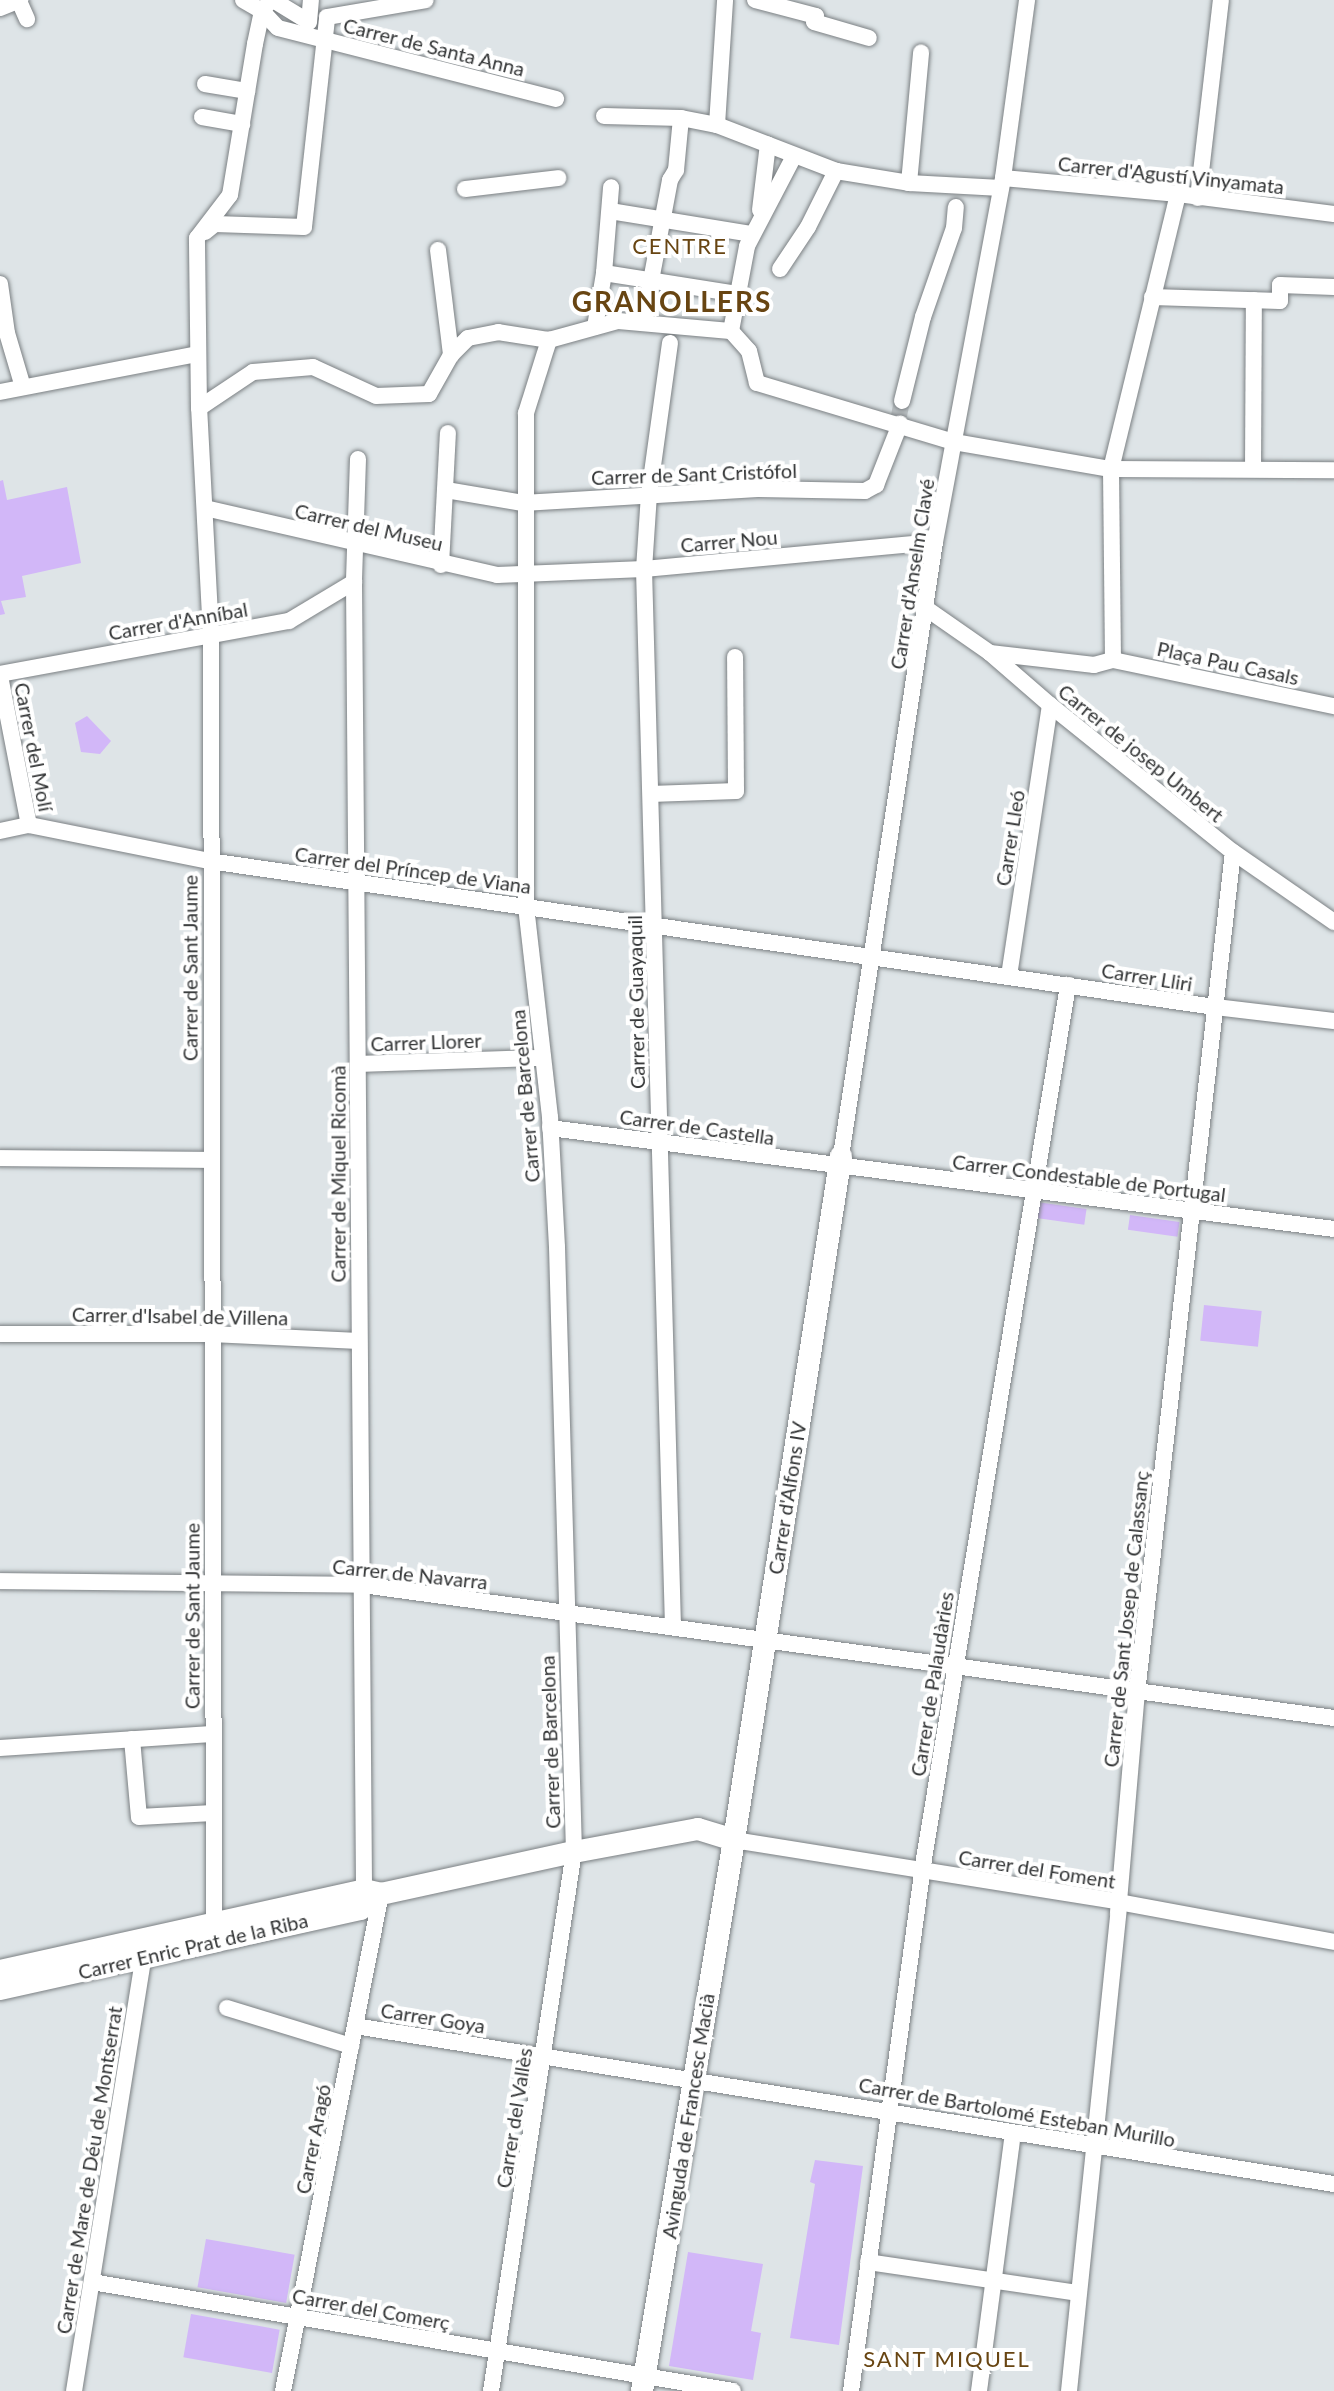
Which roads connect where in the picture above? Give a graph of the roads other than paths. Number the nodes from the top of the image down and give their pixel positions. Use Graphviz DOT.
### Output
graph roads {
  1 [pos="20,0"];
  2 [pos="243,0"];
  3 [pos="311,0"];
  4 [pos="426,0"];
  5 [pos="725,0"];
  6 [pos="755,0"];
  7 [pos="1221,0"];
  8 [pos="1022,1"];
  9 [pos="269,4"];
  10 [pos="0,8"];
  11 [pos="27,19"];
  12 [pos="869,38"];
  13 [pos="323,40"];
  14 [pos="921,53"];
  15 [pos="205,84"];
  16 [pos="247,91"];
  17 [pos="556,99"];
  18 [pos="604,116"];
  19 [pos="202,117"];
  20 [pos="681,118"];
  21 [pos="242,124"];
  22 [pos="717,125"];
  23 [pos="768,144"];
  24 [pos="794,156"];
  25 [pos="836,171"];
  26 [pos="558,178"];
  27 [pos="909,183"];
  28 [pos="1002,183"];
  29 [pos="465,189"];
  30 [pos="1178,194"];
  31 [pos="1198,198"];
  32 [pos="956,207"];
  33 [pos="1334,214"];
  34 [pos="759,216"];
  35 [pos="662,219"];
  36 [pos="752,234"];
  37 [pos="197,238"];
  38 [pos="438,250"];
  39 [pos="780,269"];
  40 [pos="604,273"];
  41 [pos="651,281"];
  42 [pos="0,284"];
  43 [pos="1334,287"];
  44 [pos="738,294"];
  45 [pos="1152,297"];
  46 [pos="1254,300"];
  47 [pos="643,323"];
  48 [pos="595,327"];
  49 [pos="731,331"];
  50 [pos="549,340"];
  51 [pos="670,343"];
  52 [pos="197,354"];
  53 [pos="451,355"];
  54 [pos="23,387"];
  55 [pos="0,392"];
  56 [pos="199,408"];
  57 [pos="899,416"];
  58 [pos="448,433"];
  59 [pos="954,442"];
  60 [pos="358,459"];
  61 [pos="1111,469"];
  62 [pos="1253,469"];
  63 [pos="1334,470"];
  64 [pos="446,490"];
  65 [pos="649,494"];
  66 [pos="523,503"];
  67 [pos="205,508"];
  68 [pos="935,542"];
  69 [pos="354,544"];
  70 [pos="441,565"];
  71 [pos="644,569"];
  72 [pos="527,575"];
  73 [pos="354,582"];
  74 [pos="927,609"];
  75 [pos="211,635"];
  76 [pos="990,653"];
  77 [pos="735,657"];
  78 [pos="1026,657"];
  79 [pos="1113,660"];
  80 [pos="0,675"];
  81 [pos="1016,676"];
  82 [pos="1050,705"];
  83 [pos="1334,706"];
  84 [pos="651,794"];
  85 [pos="29,825"];
  86 [pos="0,831"];
  87 [pos="1233,852"];
  88 [pos="209,861"];
  89 [pos="358,883"];
  90 [pos="526,907"];
  91 [pos="1334,922"];
  92 [pos="654,925"];
  93 [pos="873,958"];
  94 [pos="1009,976"];
  95 [pos="1068,985"];
  96 [pos="1215,1007"];
  97 [pos="1334,1021"];
  98 [pos="543,1058"];
  99 [pos="358,1064"];
  100 [pos="550,1128"];
  101 [pos="659,1141"];
  102 [pos="0,1158"];
  103 [pos="211,1160"];
  104 [pos="840,1161"];
  105 [pos="1033,1192"];
  106 [pos="1190,1211"];
  107 [pos="1334,1229"];
  108 [pos="0,1334"];
  109 [pos="211,1334"];
  110 [pos="359,1341"];
  111 [pos="0,1581"];
  112 [pos="212,1582"];
  113 [pos="362,1585"];
  114 [pos="565,1612"];
  115 [pos="673,1625"];
  116 [pos="766,1638"];
  117 [pos="955,1666"];
  118 [pos="1137,1693"];
  119 [pos="1334,1718"];
  120 [pos="212,1734"];
  121 [pos="132,1739"];
  122 [pos="0,1748"];
  123 [pos="213,1813"];
  124 [pos="734,1840"];
  125 [pos="574,1852"];
  126 [pos="922,1871"];
  127 [pos="372,1892"];
  128 [pos="1119,1902"];
  129 [pos="213,1931"];
  130 [pos="1334,1942"];
  131 [pos="144,1955"];
  132 [pos="0,1971"];
  133 [pos="0,1989"];
  134 [pos="227,2008"];
  135 [pos="355,2026"];
  136 [pos="351,2046"];
  137 [pos="545,2055"];
  138 [pos="694,2081"];
  139 [pos="889,2111"];
  140 [pos="1013,2133"];
  141 [pos="1092,2146"];
  142 [pos="1334,2184"];
  143 [pos="868,2262"];
  144 [pos="994,2280"];
  145 [pos="92,2282"];
  146 [pos="1078,2293"];
  147 [pos="299,2317"];
  148 [pos="498,2351"];
  149 [pos="643,2384"];
  150 [pos="74,2391"];
  151 [pos="283,2391"];
  152 [pos="491,2391"];
  153 [pos="733,2391"];
  154 [pos="851,2391"];
  155 [pos="979,2391"];
  156 [pos="1069,2391"];
  1 -- 10 [label="street"];
  1 -- 11 [label="street"];
  2 -- 9 [label="street"];
  3 -- 9 [label="street"];
  4 -- 13 [label="street"];
  5 -- 22 [label="street"];
  6 -- 12 [label="street"];
  7 -- 31 [label="street"];
  8 -- 28 [label="street, Carrer d'Anselm Clavé"];
  9 -- 13 [label="street, Carrer de Santa Anna"];
  9 -- 16 [label="street"];
  13 -- 17 [label="street, Carrer de Santa Anna"];
  13 -- 37 [label="street"];
  14 -- 27 [label="street"];
  15 -- 16 [label="street"];
  16 -- 21 [label="street"];
  18 -- 20 [label="street, Carrer d'Agustí Vinyamata"];
  19 -- 21 [label="street"];
  20 -- 22 [label="street, Carrer d'Agustí Vinyamata"];
  20 -- 35 [label="street"];
  21 -- 37 [label="street"];
  22 -- 23 [label="street, Carrer d'Agustí Vinyamata"];
  23 -- 24 [label="street, Carrer d'Agustí Vinyamata"];
  23 -- 34 [label="street"];
  24 -- 25 [label="street, Carrer d'Agustí Vinyamata"];
  24 -- 34 [label="street"];
  25 -- 27 [label="street, Carrer d'Agustí Vinyamata"];
  25 -- 39 [label="street"];
  26 -- 29 [label="street"];
  27 -- 28 [label="street, Carrer d'Agustí Vinyamata"];
  28 -- 30 [label="street, Carrer d'Agustí Vinyamata"];
  28 -- 59 [label="street, Carrer d'Anselm Clavé"];
  30 -- 31 [label="street, Carrer d'Agustí Vinyamata"];
  30 -- 45 [label="street"];
  31 -- 33 [label="street, Carrer d'Agustí Vinyamata"];
  32 -- 57 [label="street"];
  34 -- 36 [label="street"];
  35 -- 36 [label="street"];
  35 -- 40 [label="street"];
  35 -- 41 [label="street"];
  36 -- 44 [label="street"];
  37 -- 52 [label="street, Carrer de Sant Jaume"];
  38 -- 53 [label="street"];
  40 -- 41 [label="street"];
  40 -- 48 [label="street"];
  41 -- 44 [label="street"];
  41 -- 47 [label="street"];
  42 -- 54 [label="street"];
  43 -- 46 [label="street"];
  44 -- 49 [label="street"];
  45 -- 46 [label="street"];
  45 -- 61 [label="street"];
  46 -- 62 [label="street"];
  47 -- 48 [label="street"];
  47 -- 49 [label="street"];
  48 -- 50 [label="street"];
  49 -- 57 [label="street"];
  50 -- 53 [label="street"];
  50 -- 66 [label="street, Carrer de Barcelona"];
  51 -- 65 [label="street, Carrer de Guayaquil"];
  52 -- 54 [label="street"];
  52 -- 56 [label="street, Carrer de Sant Jaume"];
  53 -- 56 [label="street"];
  54 -- 55 [label="street"];
  56 -- 67 [label="street, Carrer de Sant Jaume"];
  57 -- 59 [label="street"];
  57 -- 65 [label="street, Carrer de Sant Cristófol"];
  58 -- 64 [label="street"];
  59 -- 61 [label="street"];
  59 -- 68 [label="street, Carrer d'Anselm Clavé"];
  60 -- 69 [label="street, Carrer de Miquel Ricomà"];
  61 -- 62 [label="street"];
  61 -- 79 [label="street"];
  62 -- 63 [label="street"];
  64 -- 66 [label="street, Carrer de Sant Cristófol"];
  64 -- 70 [label="street"];
  65 -- 66 [label="street, Carrer de Sant Cristófol"];
  65 -- 71 [label="street, Carrer de Guayaquil"];
  66 -- 72 [label="street, Carrer de Barcelona"];
  67 -- 69 [label="street, Carrer del Museu"];
  67 -- 75 [label="street, Carrer de Sant Jaume"];
  68 -- 71 [label="street, Carrer Nou"];
  68 -- 74 [label="street, Carrer d'Anselm Clavé"];
  69 -- 70 [label="street, Carrer del Museu"];
  69 -- 73 [label="street, Carrer de Miquel Ricomà"];
  70 -- 72 [label="street, Carrer del Museu"];
  71 -- 72 [label="street, Carrer Nou"];
  71 -- 84 [label="street, Carrer de Guayaquil"];
  72 -- 90 [label="street, Carrer de Barcelona"];
  73 -- 75 [label="street, Carrer d'Anníbal"];
  73 -- 89 [label="street, Carrer de Miquel Ricomà"];
  74 -- 76 [label="street, Carrer de josep Umbert"];
  74 -- 93 [label="street, Carrer d'Anselm Clavé"];
  75 -- 80 [label="street, Carrer d'Anníbal"];
  75 -- 88 [label="street, Carrer de Sant Jaume"];
  76 -- 78 [label="street"];
  76 -- 81 [label="street, Carrer de josep Umbert"];
  77 -- 84 [label="street"];
  78 -- 79 [label="street, Plaça Pau Casals"];
  78 -- 81 [label="street"];
  79 -- 83 [label="street, Plaça Pau Casals"];
  80 -- 85 [label="street, Carrer del Molí"];
  81 -- 82 [label="street, Carrer de josep Umbert"];
  82 -- 87 [label="street, Carrer de josep Umbert"];
  82 -- 94 [label="street, Carrer Lleó"];
  84 -- 92 [label="street, Carrer de Guayaquil"];
  85 -- 86 [label="street"];
  85 -- 88 [label="street, Carrer del Príncep de Viana"];
  87 -- 91 [label="street, Carrer de josep Umbert"];
  87 -- 96 [label="street, Carrer de Sant Josep de Calassanç"];
  88 -- 89 [label="street, Carrer del Príncep de Viana"];
  88 -- 103 [label="street, Carrer de Sant Jaume"];
  89 -- 90 [label="street, Carrer del Príncep de Viana"];
  89 -- 99 [label="street, Carrer de Miquel Ricomà"];
  90 -- 92 [label="street, Carrer del Príncep de Viana"];
  90 -- 98 [label="street, Carrer de Barcelona"];
  92 -- 93 [label="street, Carrer del Príncep de Viana"];
  92 -- 101 [label="street, Carrer de Guayaquil"];
  93 -- 94 [label="street, Carrer Lliri"];
  93 -- 104 [label="street, Carrer d'Anselm Clavé"];
  94 -- 95 [label="street, Carrer Lliri"];
  95 -- 96 [label="street, Carrer Lliri"];
  95 -- 105 [label="street, Carrer de Palaudàries"];
  96 -- 97 [label="street, Carrer Lliri"];
  96 -- 106 [label="street, Carrer de Sant Josep de Calassanç"];
  98 -- 99 [label="street, Carrer Llorer"];
  98 -- 100 [label="street, Carrer de Barcelona"];
  99 -- 110 [label="street, Carrer de Miquel Ricomà"];
  100 -- 101 [label="street, Carrer de Castella"];
  100 -- 114 [label="street, Carrer de Barcelona"];
  101 -- 104 [label="street, Carrer de Castella"];
  101 -- 115 [label="street, Carrer de Guayaquil"];
  102 -- 103 [label="street"];
  103 -- 109 [label="street, Carrer de Sant Jaume"];
  104 -- 105 [label="street, Carrer Condestable de Portugal"];
  104 -- 116 [label="street, Carrer d'Alfons IV"];
  105 -- 106 [label="street, Carrer Condestable de Portugal"];
  105 -- 117 [label="street, Carrer de Palaudàries"];
  106 -- 107 [label="street, Carrer Condestable de Portugal"];
  106 -- 118 [label="street, Carrer de Sant Josep de Calassanç"];
  108 -- 109 [label="street, Carrer d'Isabel de Villena"];
  109 -- 110 [label="street, Carrer d'Isabel de Villena"];
  109 -- 112 [label="street, Carrer de Sant Jaume"];
  110 -- 113 [label="street, Carrer de Miquel Ricomà"];
  111 -- 112 [label="street, Carrer de Navarra"];
  112 -- 113 [label="street, Carrer de Navarra"];
  112 -- 120 [label="street, Carrer de Sant Jaume"];
  113 -- 114 [label="street, Carrer de Navarra"];
  113 -- 127 [label="street, Carrer de Miquel Ricomà"];
  114 -- 115 [label="street, Carrer de Navarra"];
  114 -- 125 [label="street, Carrer de Barcelona"];
  115 -- 116 [label="street, Carrer de Navarra"];
  116 -- 117 [label="street, Carrer de Navarra"];
  116 -- 124 [label="street, Carrer d'Alfons IV"];
  117 -- 118 [label="street, Carrer de Navarra"];
  117 -- 126 [label="street, Carrer de Palaudàries"];
  118 -- 119 [label="street, Carrer de Navarra"];
  118 -- 128 [label="street, Carrer de Sant Josep de Calassanç"];
  120 -- 121 [label="street"];
  120 -- 123 [label="street, Carrer de Sant Jaume"];
  121 -- 122 [label="street"];
  121 -- 123 [label="street"];
  123 -- 129 [label="street, Carrer de Sant Jaume"];
  124 -- 125 [label="street, Carrer Enric Prat de la Riba"];
  124 -- 126 [label="street, Carrer del Foment"];
  124 -- 138 [label="street, Avinguda de Francesc Macià"];
  125 -- 127 [label="street, Carrer Enric Prat de la Riba"];
  125 -- 137 [label="street, Carrer del Vallès"];
  126 -- 128 [label="street, Carrer del Foment"];
  126 -- 139 [label="street, Carrer de Palaudàries"];
  127 -- 129 [label="street, Carrer Enric Prat de la Riba"];
  127 -- 135 [label="street, Carrer Aragó"];
  128 -- 130 [label="street, Carrer del Foment"];
  128 -- 141 [label="street, Carrer de Sant Josep de Calassanç"];
  129 -- 131 [label="street, Carrer Enric Prat de la Riba"];
  129 -- 132 [label="street, Carrer Enric Prat de la Riba"];
  131 -- 133 [label="street, Carrer Enric Prat de la Riba"];
  131 -- 145 [label="street, Carrer de Mare de Déu de Montserrat"];
  134 -- 136 [label="street"];
  135 -- 136 [label="street, Carrer Aragó"];
  135 -- 137 [label="street, Carrer Goya"];
  136 -- 147 [label="street, Carrer Aragó"];
  137 -- 138 [label="street, Carrer Goya"];
  137 -- 148 [label="street, Carrer del Vallès"];
  138 -- 139 [label="street, Carrer de Bartolomé Esteban Murillo"];
  138 -- 149 [label="street, Avinguda de Francesc Macià"];
  139 -- 140 [label="street, Carrer de Bartolomé Esteban Murillo"];
  139 -- 143 [label="street, Carrer de Palaudàries"];
  140 -- 141 [label="street, Carrer de Bartolomé Esteban Murillo"];
  140 -- 144 [label="street"];
  141 -- 142 [label="street, Carrer de Bartolomé Esteban Murillo"];
  141 -- 146 [label="street, Carrer de Sant Josep de Calassanç"];
  143 -- 144 [label="street"];
  143 -- 154 [label="street, Carrer de Palaudàries"];
  144 -- 146 [label="street"];
  144 -- 155 [label="street"];
  145 -- 147 [label="street, Carrer del Comerç"];
  145 -- 150 [label="street, Carrer de Mare de Déu de Montserrat"];
  146 -- 156 [label="street, Carrer de Sant Josep de Calassanç"];
  147 -- 148 [label="street, Carrer del Comerç"];
  147 -- 151 [label="street, Carrer Aragó"];
  148 -- 149 [label="street, Carrer del Comerç"];
  148 -- 152 [label="street, Carrer del Vallès"];
  149 -- 153 [label="street, Carrer del Comerç"];
}
